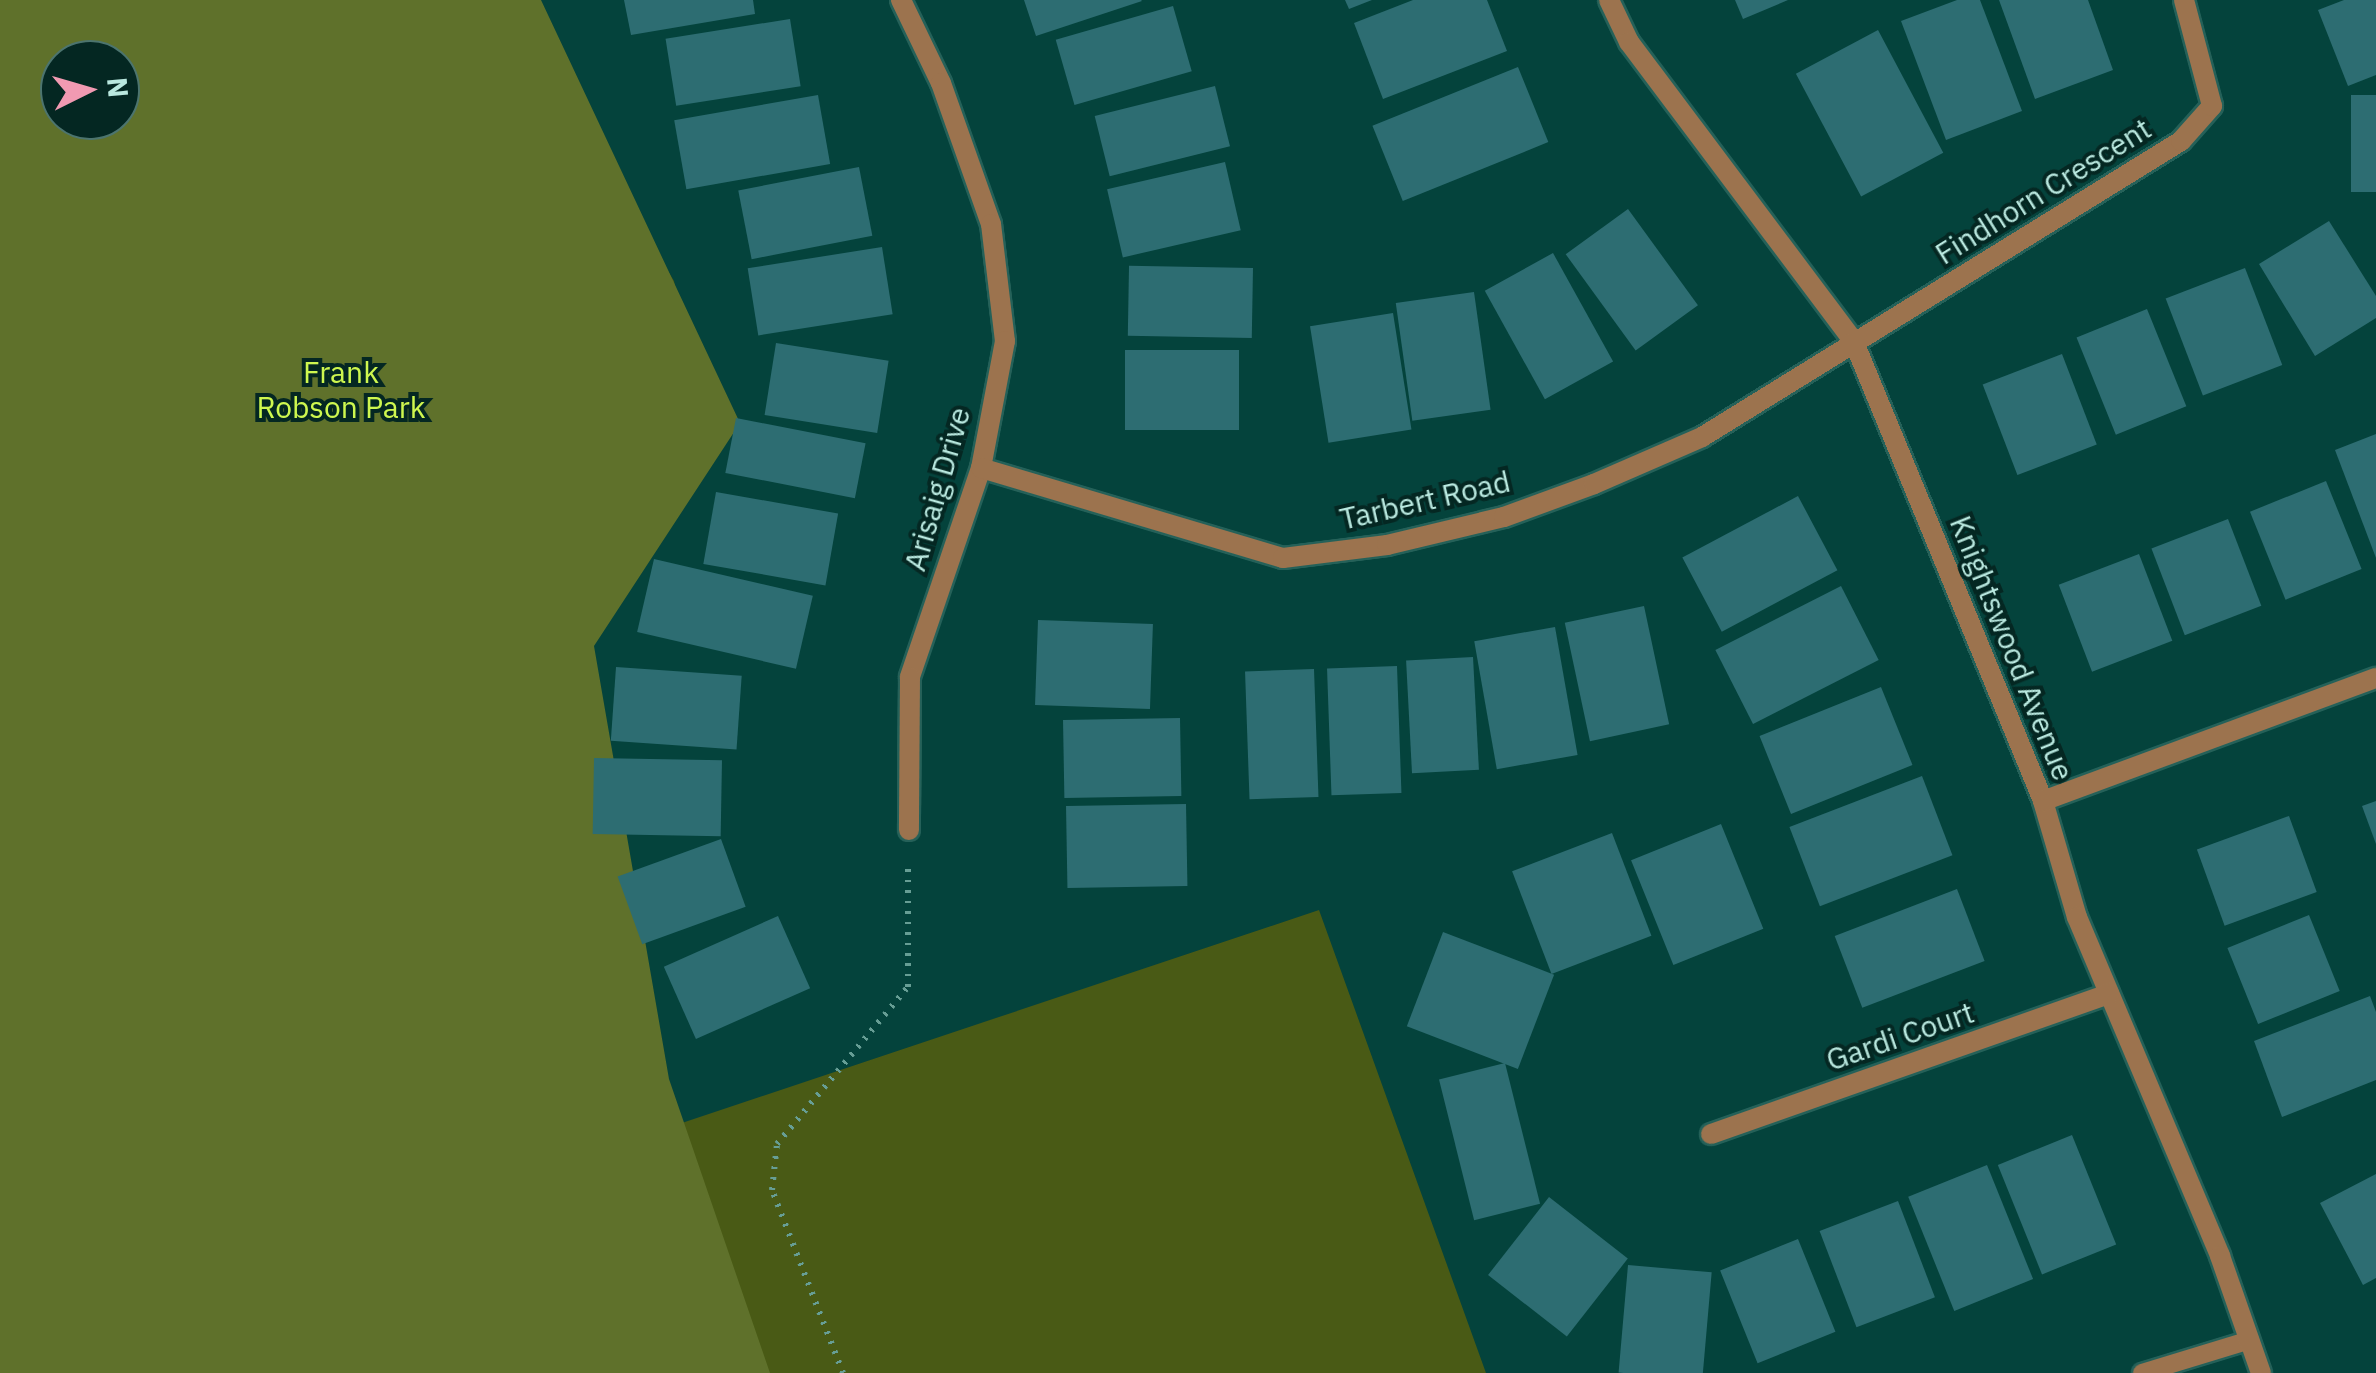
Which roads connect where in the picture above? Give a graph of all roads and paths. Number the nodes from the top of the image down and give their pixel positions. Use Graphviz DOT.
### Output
graph roads {
  1 [pos="902,0"];
  2 [pos="1609,0"];
  3 [pos="2184,0"];
  4 [pos="1854,342"];
  5 [pos="982,468"];
  6 [pos="2376,678"];
  7 [pos="2043,801"];
  8 [pos="908,830"];
  9 [pos="2109,994"];
  10 [pos="1711,1134"];
  11 [pos="2250,1340"];
  12 [pos="842,1373"];
  13 [pos="2142,1373"];
  14 [pos="2261,1373"];
  1 -- 5 [label="street, Arisaig Drive"];
  2 -- 4 [label="street, Knightswood Avenue"];
  3 -- 4 [label="street, Findhorn Crescent"];
  4 -- 5 [label="street, Tarbert Road"];
  4 -- 7 [label="street, Knightswood Avenue"];
  5 -- 8 [label="street, Arisaig Drive"];
  6 -- 7 [label="street"];
  7 -- 9 [label="street, Knightswood Avenue"];
  8 -- 12 [label="path"];
  9 -- 10 [label="street, Gardi Court"];
  9 -- 11 [label="street, Knightswood Avenue"];
  11 -- 13 [label="lane"];
  11 -- 14 [label="street, Knightswood Avenue"];
}
